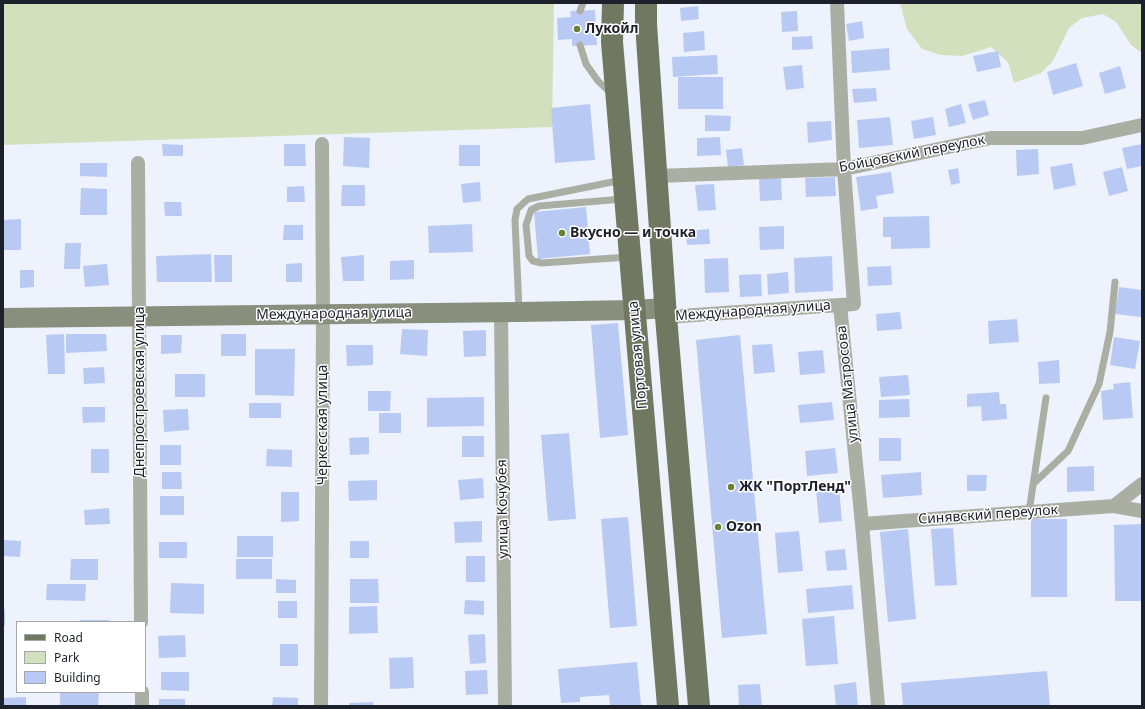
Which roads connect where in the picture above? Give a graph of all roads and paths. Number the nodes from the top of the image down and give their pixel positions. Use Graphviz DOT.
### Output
graph roads {
  1 [pos="583,3"];
  2 [pos="613,3"];
  3 [pos="646,3"];
  4 [pos="836,3"];
  5 [pos="580,11"];
  6 [pos="580,45"];
  7 [pos="616,98"];
  8 [pos="1142,125"];
  9 [pos="322,144"];
  10 [pos="138,163"];
  11 [pos="844,169"];
  12 [pos="657,176"];
  13 [pos="624,189"];
  14 [pos="630,257"];
  15 [pos="1115,282"];
  16 [pos="840,304"];
  17 [pos="634,310"];
  18 [pos="510,312"];
  19 [pos="666,312"];
  20 [pos="323,314"];
  21 [pos="140,316"];
  22 [pos="3,318"];
  23 [pos="1046,398"];
  24 [pos="1033,484"];
  25 [pos="1142,484"];
  26 [pos="1114,506"];
  27 [pos="1142,511"];
  28 [pos="1029,512"];
  29 [pos="862,524"];
  30 [pos="141,621"];
  31 [pos="142,693"];
  32 [pos="142,706"];
  33 [pos="321,706"];
  34 [pos="505,706"];
  35 [pos="668,706"];
  36 [pos="698,706"];
  37 [pos="878,706"];
  1 -- 5 [label="lane"];
  2 -- 7 [label="main road, Портовая улица"];
  3 -- 12 [label="main road"];
  4 -- 11 [label="street, улица Матросова"];
  6 -- 7 [label="lane"];
  7 -- 13 [label="main road, Портовая улица"];
  8 -- 11 [label="street, Бойцовский переулок"];
  9 -- 20 [label="street, Черкесская улица"];
  10 -- 21 [label="street, Днепростроевская улица"];
  11 -- 12 [label="street, Бойцовский переулок"];
  11 -- 16 [label="street, улица Матросова"];
  12 -- 19 [label="main road"];
  13 -- 14 [label="main road, Портовая улица"];
  13 -- 14 [label="lane"];
  13 -- 18 [label="lane"];
  14 -- 17 [label="main road, Портовая улица"];
  15 -- 24 [label="lane"];
  16 -- 19 [label="street, Международная улица"];
  16 -- 29 [label="street, улица Матросова"];
  17 -- 18 [label="main road, Международная улица"];
  17 -- 19 [label="main road, Международная улица"];
  17 -- 35 [label="main road, Портовая улица"];
  18 -- 20 [label="main road, Международная улица"];
  18 -- 34 [label="street, улица Кочубея"];
  19 -- 36 [label="main road"];
  20 -- 21 [label="main road, Международная улица"];
  20 -- 33 [label="street, Черкесская улица"];
  21 -- 22 [label="main road, Международная улица"];
  21 -- 30 [label="street, Днепростроевская улица"];
  23 -- 24 [label="lane"];
  24 -- 28 [label="lane"];
  25 -- 26 [label="street"];
  26 -- 27 [label="street, Синявский переулок"];
  26 -- 28 [label="street, Синявский переулок"];
  28 -- 29 [label="street, Синявский переулок"];
  29 -- 37 [label="street, улица Матросова"];
  31 -- 32 [label="street"];
}
